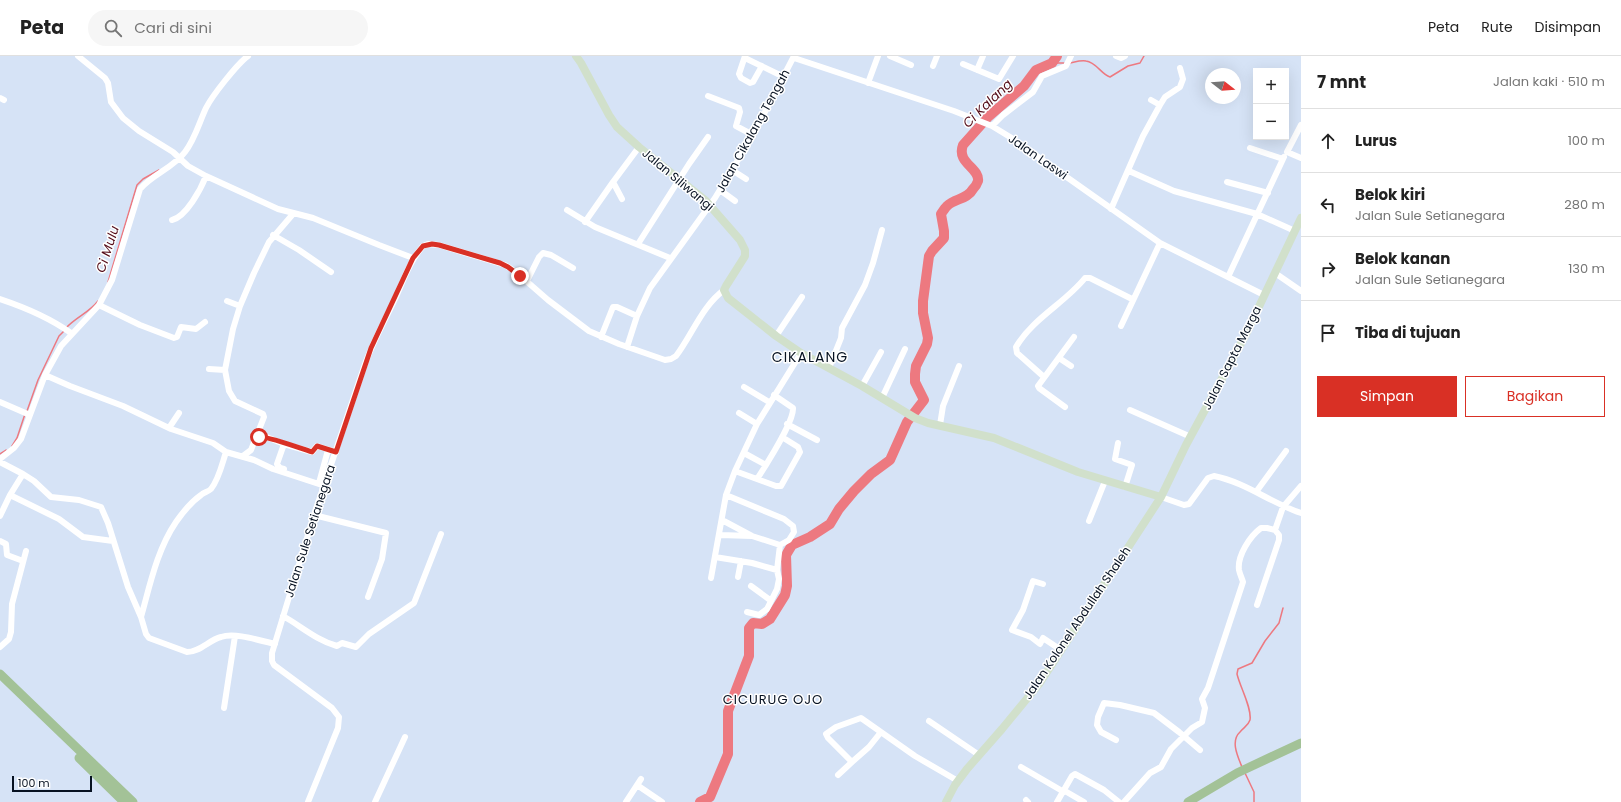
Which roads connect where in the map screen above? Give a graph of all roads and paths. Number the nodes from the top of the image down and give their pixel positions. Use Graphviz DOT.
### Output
graph roads {
  1 [pos="78,56"];
  2 [pos="248,56"];
  3 [pos="878,56"];
  4 [pos="890,56"];
  5 [pos="909,56"];
  6 [pos="937,56"];
  7 [pos="983,56"];
  8 [pos="1013,56"];
  9 [pos="1116,56"];
  10 [pos="1125,56"];
  11 [pos="578,57"];
  12 [pos="745,57"];
  13 [pos="794,57"];
  14 [pos="1069,60"];
  15 [pos="963,64"];
  16 [pos="762,66"];
  17 [pos="933,66"];
  18 [pos="1180,68"];
  19 [pos="977,70"];
  20 [pos="784,77"];
  21 [pos="868,84"];
  22 [pos="708,96"];
  23 [pos="1151,100"];
  24 [pos="1160,105"];
  25 [pos="1301,125"];
  26 [pos="990,126"];
  27 [pos="753,135"];
  28 [pos="708,137"];
  29 [pos="639,147"];
  30 [pos="1250,148"];
  31 [pos="1287,152"];
  32 [pos="178,157"];
  33 [pos="1301,158"];
  34 [pos="1283,159"];
  35 [pos="732,170"];
  36 [pos="1128,171"];
  37 [pos="206,176"];
  38 [pos="680,179"];
  39 [pos="746,179"];
  40 [pos="613,182"];
  41 [pos="1227,182"];
  42 [pos="720,190"];
  43 [pos="1268,193"];
  44 [pos="622,199"];
  45 [pos="735,201"];
  46 [pos="710,206"];
  47 [pos="1111,209"];
  48 [pos="567,210"];
  49 [pos="292,214"];
  50 [pos="1258,214"];
  51 [pos="1301,218"];
  52 [pos="172,220"];
  53 [pos="585,222"];
  54 [pos="882,230"];
  55 [pos="1295,231"];
  56 [pos="273,236"];
  57 [pos="1160,243"];
  58 [pos="638,244"];
  59 [pos="413,258"];
  60 [pos="670,258"];
  61 [pos="573,268"];
  62 [pos="331,272"];
  63 [pos="1275,273"];
  64 [pos="1228,277"];
  65 [pos="527,281"];
  66 [pos="724,290"];
  67 [pos="1301,291"];
  68 [pos="1264,295"];
  69 [pos="802,297"];
  70 [pos="0,299"];
  71 [pos="1132,299"];
  72 [pos="227,301"];
  73 [pos="99,305"];
  74 [pos="240,306"];
  75 [pos="637,316"];
  76 [pos="205,322"];
  77 [pos="1121,326"];
  78 [pos="67,330"];
  79 [pos="776,336"];
  80 [pos="601,337"];
  81 [pos="1074,337"];
  82 [pos="628,347"];
  83 [pos="905,348"];
  84 [pos="881,352"];
  85 [pos="801,353"];
  86 [pos="1059,358"];
  87 [pos="959,366"];
  88 [pos="1071,366"];
  89 [pos="829,368"];
  90 [pos="209,369"];
  91 [pos="225,370"];
  92 [pos="45,375"];
  93 [pos="1044,377"];
  94 [pos="862,386"];
  95 [pos="744,387"];
  96 [pos="774,395"];
  97 [pos="882,398"];
  98 [pos="0,402"];
  99 [pos="769,402"];
  100 [pos="1066,407"];
  101 [pos="1130,410"];
  102 [pos="179,413"];
  103 [pos="739,413"];
  104 [pos="29,415"];
  105 [pos="757,424"];
  106 [pos="787,424"];
  107 [pos="940,425"];
  108 [pos="169,428"];
  109 [pos="782,437"];
  110 [pos="1191,437"];
  111 [pos="817,440"];
  112 [pos="284,444"];
  113 [pos="1118,444"];
  114 [pos="328,450"];
  115 [pos="226,452"];
  116 [pos="336,452"];
  117 [pos="1286,452"];
  118 [pos="253,453"];
  119 [pos="744,453"];
  120 [pos="243,456"];
  121 [pos="0,461"];
  122 [pos="766,465"];
  123 [pos="735,471"];
  124 [pos="23,474"];
  125 [pos="304,476"];
  126 [pos="757,480"];
  127 [pos="1104,481"];
  128 [pos="322,485"];
  129 [pos="1301,486"];
  130 [pos="1125,487"];
  131 [pos="1256,492"];
  132 [pos="10,495"];
  133 [pos="726,495"];
  134 [pos="1160,497"];
  135 [pos="1283,507"];
  136 [pos="1301,513"];
  137 [pos="314,515"];
  138 [pos="0,516"];
  139 [pos="722,520"];
  140 [pos="1089,521"];
  141 [pos="1275,530"];
  142 [pos="441,534"];
  143 [pos="720,535"];
  144 [pos="752,536"];
  145 [pos="0,541"];
  146 [pos="113,541"];
  147 [pos="780,545"];
  148 [pos="26,551"];
  149 [pos="715,557"];
  150 [pos="23,561"];
  151 [pos="741,561"];
  152 [pos="777,570"];
  153 [pos="738,577"];
  154 [pos="711,578"];
  155 [pos="1043,584"];
  156 [pos="750,586"];
  157 [pos="368,597"];
  158 [pos="770,600"];
  159 [pos="1257,605"];
  160 [pos="747,612"];
  161 [pos="283,616"];
  162 [pos="141,617"];
  163 [pos="235,636"];
  164 [pos="275,644"];
  165 [pos="0,647"];
  166 [pos="1061,650"];
  167 [pos="0,674"];
  168 [pos="0,682"];
  169 [pos="224,708"];
  170 [pos="929,721"];
  171 [pos="881,732"];
  172 [pos="405,737"];
  173 [pos="1185,737"];
  174 [pos="1116,740"];
  175 [pos="1301,743"];
  176 [pos="1200,750"];
  177 [pos="979,755"];
  178 [pos="852,762"];
  179 [pos="1021,768"];
  180 [pos="838,775"];
  181 [pos="641,779"];
  182 [pos="958,781"];
  183 [pos="637,785"];
  184 [pos="1064,792"];
  185 [pos="124,802"];
  186 [pos="133,802"];
  187 [pos="308,802"];
  188 [pos="375,802"];
  189 [pos="626,802"];
  190 [pos="662,802"];
  191 [pos="946,802"];
  192 [pos="1057,802"];
  193 [pos="1084,802"];
  194 [pos="1119,802"];
  195 [pos="1124,802"];
  196 [pos="1188,802"];
  1 -- 32 [label="street"];
  2 -- 32 [label="street"];
  3 -- 21 [label="street"];
  4 -- 5 [label="street"];
  6 -- 17 [label="street"];
  7 -- 19 [label="street"];
  8 -- 19 [label="street"];
  9 -- 10 [label="street"];
  11 -- 29 [label="street, Jalan Siliwangi"];
  12 -- 16 [label="street"];
  12 -- 16 [label="street"];
  13 -- 20 [label="street, Jalan Cikalang Tengah"];
  13 -- 21 [label="street, Jalan Laswi"];
  14 -- 26 [label="street"];
  15 -- 19 [label="street"];
  16 -- 20 [label="street"];
  18 -- 24 [label="street"];
  20 -- 27 [label="street, Jalan Cikalang Tengah"];
  21 -- 26 [label="street, Jalan Laswi"];
  22 -- 27 [label="street"];
  23 -- 24 [label="street"];
  24 -- 36 [label="street"];
  25 -- 31 [label="street"];
  26 -- 47 [label="street, Jalan Laswi"];
  27 -- 35 [label="street, Jalan Cikalang Tengah"];
  28 -- 38 [label="street"];
  29 -- 38 [label="street, Jalan Siliwangi"];
  29 -- 40 [label="street"];
  30 -- 34 [label="street"];
  31 -- 33 [label="street"];
  31 -- 34 [label="street"];
  32 -- 37 [label="street"];
  32 -- 73 [label="street"];
  34 -- 43 [label="street"];
  35 -- 39 [label="street"];
  35 -- 42 [label="street, Jalan Cikalang Tengah"];
  36 -- 47 [label="street"];
  36 -- 50 [label="street"];
  37 -- 49 [label="street"];
  37 -- 52 [label="street"];
  38 -- 46 [label="street, Jalan Siliwangi"];
  38 -- 58 [label="street"];
  40 -- 44 [label="street"];
  40 -- 53 [label="street"];
  41 -- 43 [label="street"];
  42 -- 45 [label="street"];
  42 -- 46 [label="street, Jalan Cikalang Tengah"];
  43 -- 50 [label="street"];
  46 -- 60 [label="street, Jalan Cikalang Tengah"];
  46 -- 66 [label="street, Jalan Siliwangi"];
  47 -- 57 [label="street, Jalan Laswi"];
  48 -- 53 [label="street"];
  49 -- 56 [label="street"];
  49 -- 59 [label="street"];
  50 -- 55 [label="street"];
  50 -- 64 [label="street"];
  51 -- 55 [label="street, Jalan Sapta Marga"];
  53 -- 58 [label="street"];
  54 -- 89 [label="street"];
  55 -- 63 [label="street, Jalan Sapta Marga"];
  56 -- 62 [label="street"];
  56 -- 74 [label="street"];
  57 -- 64 [label="street, Jalan Laswi"];
  57 -- 71 [label="street"];
  58 -- 60 [label="street"];
  59 -- 65 [label="street, Jalan Sule Setianegara"];
  59 -- 116 [label="street, Jalan Sule Setianegara"];
  60 -- 75 [label="street, Jalan Cikalang Tengah"];
  61 -- 65 [label="street"];
  63 -- 67 [label="street"];
  63 -- 68 [label="street, Jalan Sapta Marga"];
  64 -- 68 [label="street, Jalan Laswi"];
  65 -- 80 [label="street, Jalan Sule Setianegara"];
  66 -- 79 [label="street"];
  66 -- 82 [label="street, Jalan Sule Setianegara"];
  68 -- 110 [label="street, Jalan Sapta Marga"];
  69 -- 79 [label="street"];
  70 -- 78 [label="street"];
  71 -- 77 [label="street"];
  71 -- 93 [label="street"];
  72 -- 74 [label="street"];
  73 -- 76 [label="street"];
  73 -- 78 [label="street"];
  74 -- 91 [label="street"];
  75 -- 80 [label="street"];
  75 -- 82 [label="street, Jalan Cikalang Tengah"];
  78 -- 92 [label="street"];
  79 -- 85 [label="street"];
  80 -- 82 [label="street, Jalan Sule Setianegara"];
  81 -- 86 [label="street"];
  83 -- 97 [label="street"];
  84 -- 94 [label="street"];
  85 -- 89 [label="street"];
  85 -- 96 [label="street"];
  86 -- 88 [label="street"];
  86 -- 93 [label="street"];
  87 -- 107 [label="street"];
  89 -- 94 [label="street"];
  90 -- 91 [label="street"];
  91 -- 120 [label="street"];
  92 -- 104 [label="street"];
  92 -- 108 [label="street"];
  93 -- 100 [label="street"];
  94 -- 97 [label="street"];
  95 -- 99 [label="street"];
  96 -- 99 [label="street"];
  96 -- 106 [label="street"];
  97 -- 107 [label="street"];
  98 -- 104 [label="street"];
  99 -- 105 [label="street"];
  101 -- 110 [label="street"];
  102 -- 108 [label="street"];
  103 -- 105 [label="street"];
  104 -- 121 [label="street"];
  105 -- 119 [label="street"];
  106 -- 109 [label="street"];
  106 -- 111 [label="street"];
  107 -- 127 [label="street"];
  108 -- 115 [label="street"];
  109 -- 122 [label="street"];
  109 -- 126 [label="street"];
  110 -- 134 [label="street, Jalan Sapta Marga"];
  112 -- 114 [label="street"];
  112 -- 118 [label="street"];
  112 -- 125 [label="street"];
  113 -- 130 [label="street"];
  114 -- 116 [label="street"];
  114 -- 128 [label="street"];
  115 -- 120 [label="street"];
  115 -- 162 [label="street"];
  116 -- 128 [label="street, Jalan Sule Setianegara"];
  117 -- 131 [label="street"];
  119 -- 122 [label="street"];
  119 -- 123 [label="street"];
  120 -- 128 [label="street"];
  121 -- 124 [label="street"];
  122 -- 126 [label="street"];
  123 -- 126 [label="street"];
  123 -- 133 [label="street"];
  124 -- 132 [label="street"];
  124 -- 146 [label="street"];
  127 -- 130 [label="street"];
  127 -- 140 [label="street"];
  128 -- 137 [label="street, Jalan Sule Setianegara"];
  129 -- 135 [label="street"];
  130 -- 134 [label="street"];
  131 -- 134 [label="street"];
  131 -- 135 [label="street"];
  132 -- 138 [label="street"];
  132 -- 146 [label="street"];
  133 -- 139 [label="street"];
  133 -- 147 [label="street"];
  134 -- 166 [label="street, Jalan Kolonel Abdullah Shaleh"];
  135 -- 136 [label="street"];
  135 -- 141 [label="street"];
  137 -- 157 [label="street"];
  137 -- 161 [label="street, Jalan Sule Setianegara"];
  139 -- 143 [label="street"];
  139 -- 144 [label="street"];
  141 -- 159 [label="street"];
  141 -- 173 [label="street"];
  142 -- 161 [label="street"];
  143 -- 144 [label="street"];
  143 -- 149 [label="street"];
  144 -- 147 [label="street"];
  145 -- 150 [label="street"];
  146 -- 162 [label="street"];
  147 -- 152 [label="street"];
  148 -- 150 [label="street"];
  149 -- 151 [label="street"];
  149 -- 154 [label="street"];
  150 -- 165 [label="street"];
  151 -- 152 [label="street"];
  151 -- 153 [label="street"];
  152 -- 158 [label="street"];
  155 -- 166 [label="street"];
  156 -- 158 [label="street"];
  158 -- 160 [label="street"];
  161 -- 164 [label="street, Jalan Sule Setianegara"];
  162 -- 163 [label="street"];
  163 -- 164 [label="street"];
  163 -- 169 [label="street"];
  164 -- 187 [label="street, Jalan Sule Setianegara"];
  166 -- 177 [label="street, Jalan Kolonel Abdullah Shaleh"];
  167 -- 186 [label="main road"];
  168 -- 185 [label="main road"];
  170 -- 177 [label="street"];
  171 -- 178 [label="street"];
  171 -- 178 [label="street"];
  171 -- 182 [label="street"];
  172 -- 188 [label="street"];
  173 -- 174 [label="street"];
  173 -- 176 [label="street"];
  173 -- 195 [label="street"];
  175 -- 196 [label="main road"];
  177 -- 182 [label="street, Jalan Kolonel Abdullah Shaleh"];
  178 -- 180 [label="street"];
  179 -- 184 [label="street"];
  181 -- 183 [label="street"];
  182 -- 191 [label="street, Jalan Kolonel Abdullah Shaleh"];
  183 -- 189 [label="street"];
  183 -- 190 [label="street"];
  184 -- 192 [label="street"];
  184 -- 193 [label="street"];
  184 -- 194 [label="street"];
}
